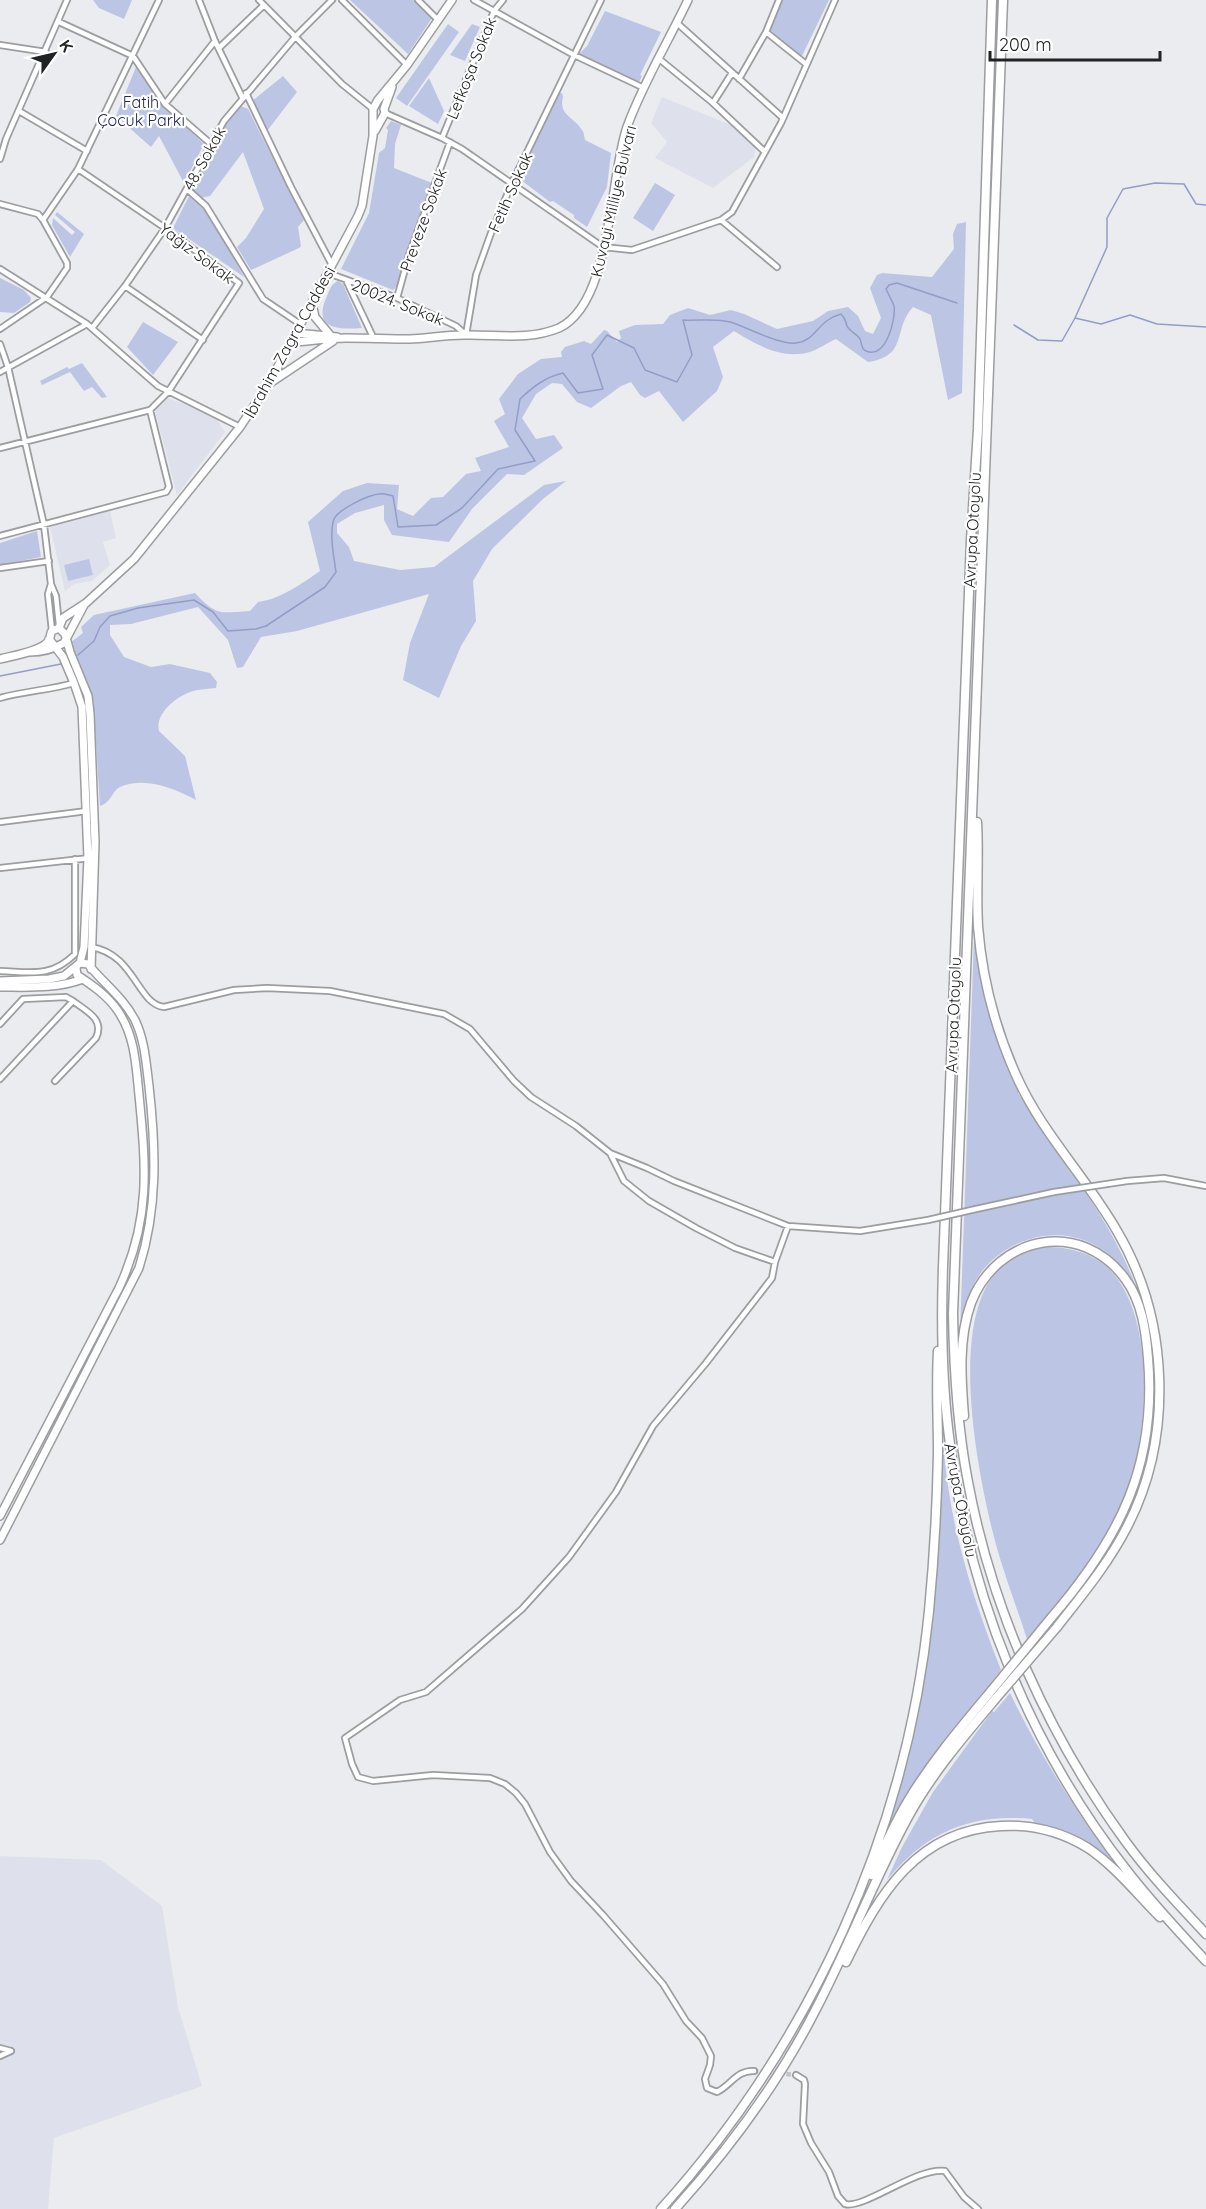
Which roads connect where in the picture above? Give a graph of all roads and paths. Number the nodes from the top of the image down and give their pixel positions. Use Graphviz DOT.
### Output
graph roads {
  1 [pos="67,0"];
  2 [pos="199,0"];
  3 [pos="259,0"];
  4 [pos="332,0"];
  5 [pos="342,0"];
  6 [pos="418,0"];
  7 [pos="452,0"];
  8 [pos="474,0"];
  9 [pos="503,0"];
  10 [pos="601,0"];
  11 [pos="688,0"];
  12 [pos="772,0"];
  13 [pos="835,0"];
  14 [pos="992,0"];
  15 [pos="1003,0"];
  16 [pos="156,1"];
  17 [pos="778,1"];
  18 [pos="264,5"];
  19 [pos="494,11"];
  20 [pos="438,20"];
  21 [pos="59,22"];
  22 [pos="677,23"];
  23 [pos="766,32"];
  24 [pos="296,36"];
  25 [pos="215,40"];
  26 [pos="0,45"];
  27 [pos="219,48"];
  28 [pos="46,52"];
  29 [pos="574,55"];
  30 [pos="133,56"];
  31 [pos="658,58"];
  32 [pos="806,64"];
  33 [pos="407,65"];
  34 [pos="732,73"];
  35 [pos="739,79"];
  36 [pos="394,81"];
  37 [pos="644,88"];
  38 [pos="244,95"];
  39 [pos="165,104"];
  40 [pos="713,104"];
  41 [pos="374,110"];
  42 [pos="19,111"];
  43 [pos="383,113"];
  44 [pos="783,118"];
  45 [pos="373,136"];
  46 [pos="0,137"];
  47 [pos="442,138"];
  48 [pos="6,139"];
  49 [pos="450,142"];
  50 [pos="211,144"];
  51 [pos="87,152"];
  52 [pos="765,152"];
  53 [pos="0,159"];
  54 [pos="78,169"];
  55 [pos="512,183"];
  56 [pos="187,189"];
  57 [pos="0,204"];
  58 [pos="43,220"];
  59 [pos="721,220"];
  60 [pos="165,228"];
  61 [pos="603,248"];
  62 [pos="332,266"];
  63 [pos="777,267"];
  64 [pos="0,268"];
  65 [pos="328,273"];
  66 [pos="348,282"];
  67 [pos="125,286"];
  68 [pos="47,297"];
  69 [pos="397,298"];
  70 [pos="312,303"];
  71 [pos="87,324"];
  72 [pos="300,324"];
  73 [pos="92,328"];
  74 [pos="0,329"];
  75 [pos="296,333"];
  76 [pos="466,335"];
  77 [pos="332,338"];
  78 [pos="374,339"];
  79 [pos="203,340"];
  80 [pos="292,342"];
  81 [pos="0,344"];
  82 [pos="8,367"];
  83 [pos="0,372"];
  84 [pos="268,385"];
  85 [pos="168,392"];
  86 [pos="150,410"];
  87 [pos="240,427"];
  88 [pos="26,441"];
  89 [pos="0,448"];
  90 [pos="44,525"];
  91 [pos="0,536"];
  92 [pos="48,561"];
  93 [pos="0,568"];
  94 [pos="86,603"];
  95 [pos="55,630"];
  96 [pos="66,638"];
  97 [pos="52,642"];
  98 [pos="0,659"];
  99 [pos="74,683"];
  100 [pos="0,698"];
  101 [pos="973,789"];
  102 [pos="87,811"];
  103 [pos="0,822"];
  104 [pos="92,858"];
  105 [pos="75,859"];
  106 [pos="0,868"];
  107 [pos="91,947"];
  108 [pos="78,965"];
  109 [pos="91,968"];
  110 [pos="0,971"];
  111 [pos="84,978"];
  112 [pos="0,981"];
  113 [pos="0,987"];
  114 [pos="23,987"];
  115 [pos="23,999"];
  116 [pos="73,1001"];
  117 [pos="0,1024"];
  118 [pos="0,1079"];
  119 [pos="55,1081"];
  120 [pos="610,1153"];
  121 [pos="1206,1186"];
  122 [pos="788,1226"];
  123 [pos="775,1262"];
  124 [pos="942,1303"];
  125 [pos="974,1512"];
  126 [pos="0,1516"];
  127 [pos="0,1540"];
  128 [pos="994,1693"];
  129 [pos="849,1918"];
  130 [pos="1206,1935"];
  131 [pos="1204,1958"];
  132 [pos="816,2010"];
  133 [pos="0,2048"];
  134 [pos="0,2056"];
  135 [pos="754,2071"];
  136 [pos="796,2075"];
  137 [pos="661,2209"];
  138 [pos="675,2209"];
  139 [pos="978,2209"];
  1 -- 21 [label="street"];
  2 -- 25 [label="street"];
  3 -- 18 [label="street"];
  4 -- 24 [label="street, 48. Sokak"];
  5 -- 33 [label="street"];
  6 -- 20 [label="street"];
  7 -- 20 [label="main road, İbrahim Zagra Caddesi"];
  8 -- 19 [label="street"];
  9 -- 19 [label="street, Lefkoşa Sokak"];
  10 -- 29 [label="street, Fetih Sokak"];
  11 -- 22 [label="main road, Kuvayi Milliye Bulvarı"];
  12 -- 17 [label="street"];
  13 -- 32 [label="street"];
  14 -- 124 [label="highway, Avrupa Otoyolu"];
  15 -- 101 [label="highway, Avrupa Otoyolu"];
  16 -- 30 [label="street"];
  17 -- 23 [label="street"];
  18 -- 24 [label="street"];
  18 -- 27 [label="street"];
  19 -- 29 [label="street"];
  19 -- 47 [label="street, Lefkoşa Sokak"];
  20 -- 33 [label="main road, İbrahim Zagra Caddesi"];
  21 -- 28 [label="street"];
  21 -- 30 [label="street"];
  22 -- 31 [label="main road, Kuvayi Milliye Bulvarı"];
  22 -- 34 [label="street"];
  23 -- 32 [label="street"];
  23 -- 35 [label="street"];
  24 -- 38 [label="street, 48. Sokak"];
  24 -- 41 [label="street"];
  25 -- 27 [label="street"];
  25 -- 39 [label="street"];
  26 -- 28 [label="street"];
  27 -- 38 [label="street"];
  28 -- 42 [label="street"];
  29 -- 37 [label="street"];
  29 -- 55 [label="street, Fetih Sokak"];
  30 -- 39 [label="street"];
  30 -- 51 [label="street"];
  31 -- 37 [label="main road, Kuvayi Milliye Bulvarı"];
  31 -- 40 [label="street"];
  32 -- 44 [label="street"];
  33 -- 36 [label="main road, İbrahim Zagra Caddesi"];
  34 -- 35 [label="street"];
  34 -- 40 [label="street"];
  35 -- 44 [label="street"];
  36 -- 41 [label="main road, İbrahim Zagra Caddesi"];
  36 -- 43 [label="main road, İbrahim Zagra Caddesi"];
  37 -- 61 [label="main road, Kuvayi Milliye Bulvarı"];
  38 -- 50 [label="street, 48. Sokak"];
  38 -- 62 [label="street"];
  39 -- 50 [label="street"];
  40 -- 52 [label="street"];
  41 -- 43 [label="main road"];
  41 -- 45 [label="main road, İbrahim Zagra Caddesi"];
  42 -- 48 [label="street"];
  42 -- 51 [label="street"];
  43 -- 45 [label="main road, İbrahim Zagra Caddesi"];
  43 -- 47 [label="street"];
  44 -- 52 [label="street"];
  45 -- 62 [label="main road, İbrahim Zagra Caddesi"];
  46 -- 48 [label="street"];
  47 -- 49 [label="street"];
  48 -- 53 [label="street"];
  49 -- 55 [label="street"];
  49 -- 69 [label="street, Preveze Sokak"];
  50 -- 56 [label="street, 48. Sokak"];
  51 -- 54 [label="street"];
  52 -- 59 [label="street"];
  54 -- 58 [label="street"];
  54 -- 60 [label="street, Yağız Sokak"];
  55 -- 61 [label="street"];
  55 -- 76 [label="street, Fetih Sokak"];
  56 -- 60 [label="street, 48. Sokak"];
  56 -- 72 [label="street"];
  57 -- 58 [label="street"];
  58 -- 68 [label="street"];
  59 -- 61 [label="street"];
  59 -- 63 [label="street"];
  60 -- 67 [label="street, 48. Sokak"];
  60 -- 79 [label="street, Yağız Sokak"];
  61 -- 76 [label="main road, Kuvayi Milliye Bulvarı"];
  62 -- 65 [label="main road, İbrahim Zagra Caddesi"];
  64 -- 68 [label="street"];
  65 -- 66 [label="street, 20024. Sokak"];
  65 -- 70 [label="main road, İbrahim Zagra Caddesi"];
  66 -- 69 [label="street, 20024. Sokak"];
  66 -- 78 [label="street"];
  67 -- 73 [label="street, 48. Sokak"];
  67 -- 79 [label="street"];
  68 -- 71 [label="street"];
  68 -- 74 [label="street"];
  69 -- 76 [label="street, 20024. Sokak"];
  70 -- 72 [label="main road, İbrahim Zagra Caddesi"];
  70 -- 77 [label="main road"];
  71 -- 73 [label="street"];
  71 -- 82 [label="street"];
  72 -- 75 [label="main road, İbrahim Zagra Caddesi"];
  73 -- 85 [label="street"];
  75 -- 77 [label="main road, Kuvayi Milliye Bulvarı"];
  75 -- 80 [label="main road, İbrahim Zagra Caddesi"];
  76 -- 78 [label="main road, Kuvayi Milliye Bulvarı"];
  77 -- 78 [label="main road, Kuvayi Milliye Bulvarı"];
  77 -- 80 [label="main road, Kuvayi Milliye Bulvarı"];
  77 -- 84 [label="main road, Kuvayi Milliye Bulvarı"];
  79 -- 85 [label="street, Yağız Sokak"];
  80 -- 84 [label="main road, İbrahim Zagra Caddesi"];
  81 -- 82 [label="street"];
  82 -- 83 [label="street"];
  82 -- 88 [label="street"];
  84 -- 87 [label="main road, İbrahim Zagra Caddesi"];
  85 -- 86 [label="street, Yağız Sokak"];
  85 -- 87 [label="street"];
  86 -- 88 [label="street"];
  86 -- 90 [label="street"];
  87 -- 94 [label="main road, İbrahim Zagra Caddesi"];
  88 -- 89 [label="street"];
  88 -- 90 [label="street"];
  90 -- 91 [label="street"];
  90 -- 92 [label="street"];
  92 -- 93 [label="street"];
  92 -- 95 [label="street"];
  94 -- 95 [label="main road, İbrahim Zagra Caddesi"];
  94 -- 96 [label="main road, İbrahim Zagra Caddesi"];
  95 -- 96 [label="main road"];
  95 -- 97 [label="main road"];
  96 -- 97 [label="main road"];
  96 -- 104 [label="main road"];
  97 -- 98 [label="main road"];
  97 -- 99 [label="main road"];
  99 -- 100 [label="street"];
  99 -- 102 [label="main road"];
  101 -- 125 [label="highway, Avrupa Otoyolu"];
  101 -- 128 [label="highway, bridge"];
  102 -- 103 [label="street"];
  102 -- 104 [label="main road"];
  104 -- 105 [label="street"];
  104 -- 107 [label="main road"];
  104 -- 108 [label="main road"];
  105 -- 106 [label="street"];
  105 -- 110 [label="street"];
  107 -- 109 [label="main road"];
  107 -- 120 [label="street"];
  108 -- 109 [label="main road"];
  108 -- 111 [label="main road"];
  108 -- 112 [label="main road"];
  109 -- 111 [label="main road"];
  109 -- 127 [label="main road"];
  111 -- 114 [label="main road"];
  111 -- 126 [label="main road"];
  113 -- 114 [label="main road"];
  114 -- 115 [label="street"];
  115 -- 116 [label="street"];
  115 -- 117 [label="street"];
  116 -- 118 [label="street"];
  116 -- 119 [label="street"];
  120 -- 122 [label="street"];
  120 -- 123 [label="street"];
  121 -- 122 [label="street, bridge"];
  122 -- 123 [label="street"];
  123 -- 135 [label="street"];
  124 -- 129 [label="highway"];
  124 -- 131 [label="highway, Avrupa Otoyolu"];
  125 -- 128 [label="highway, bridge"];
  125 -- 130 [label="highway, Avrupa Otoyolu"];
  128 -- 129 [label="highway"];
  128 -- 132 [label="highway"];
  129 -- 137 [label="highway"];
  131 -- 132 [label="highway"];
  132 -- 138 [label="highway"];
  133 -- 134 [label="street"];
  136 -- 139 [label="street"];
}
